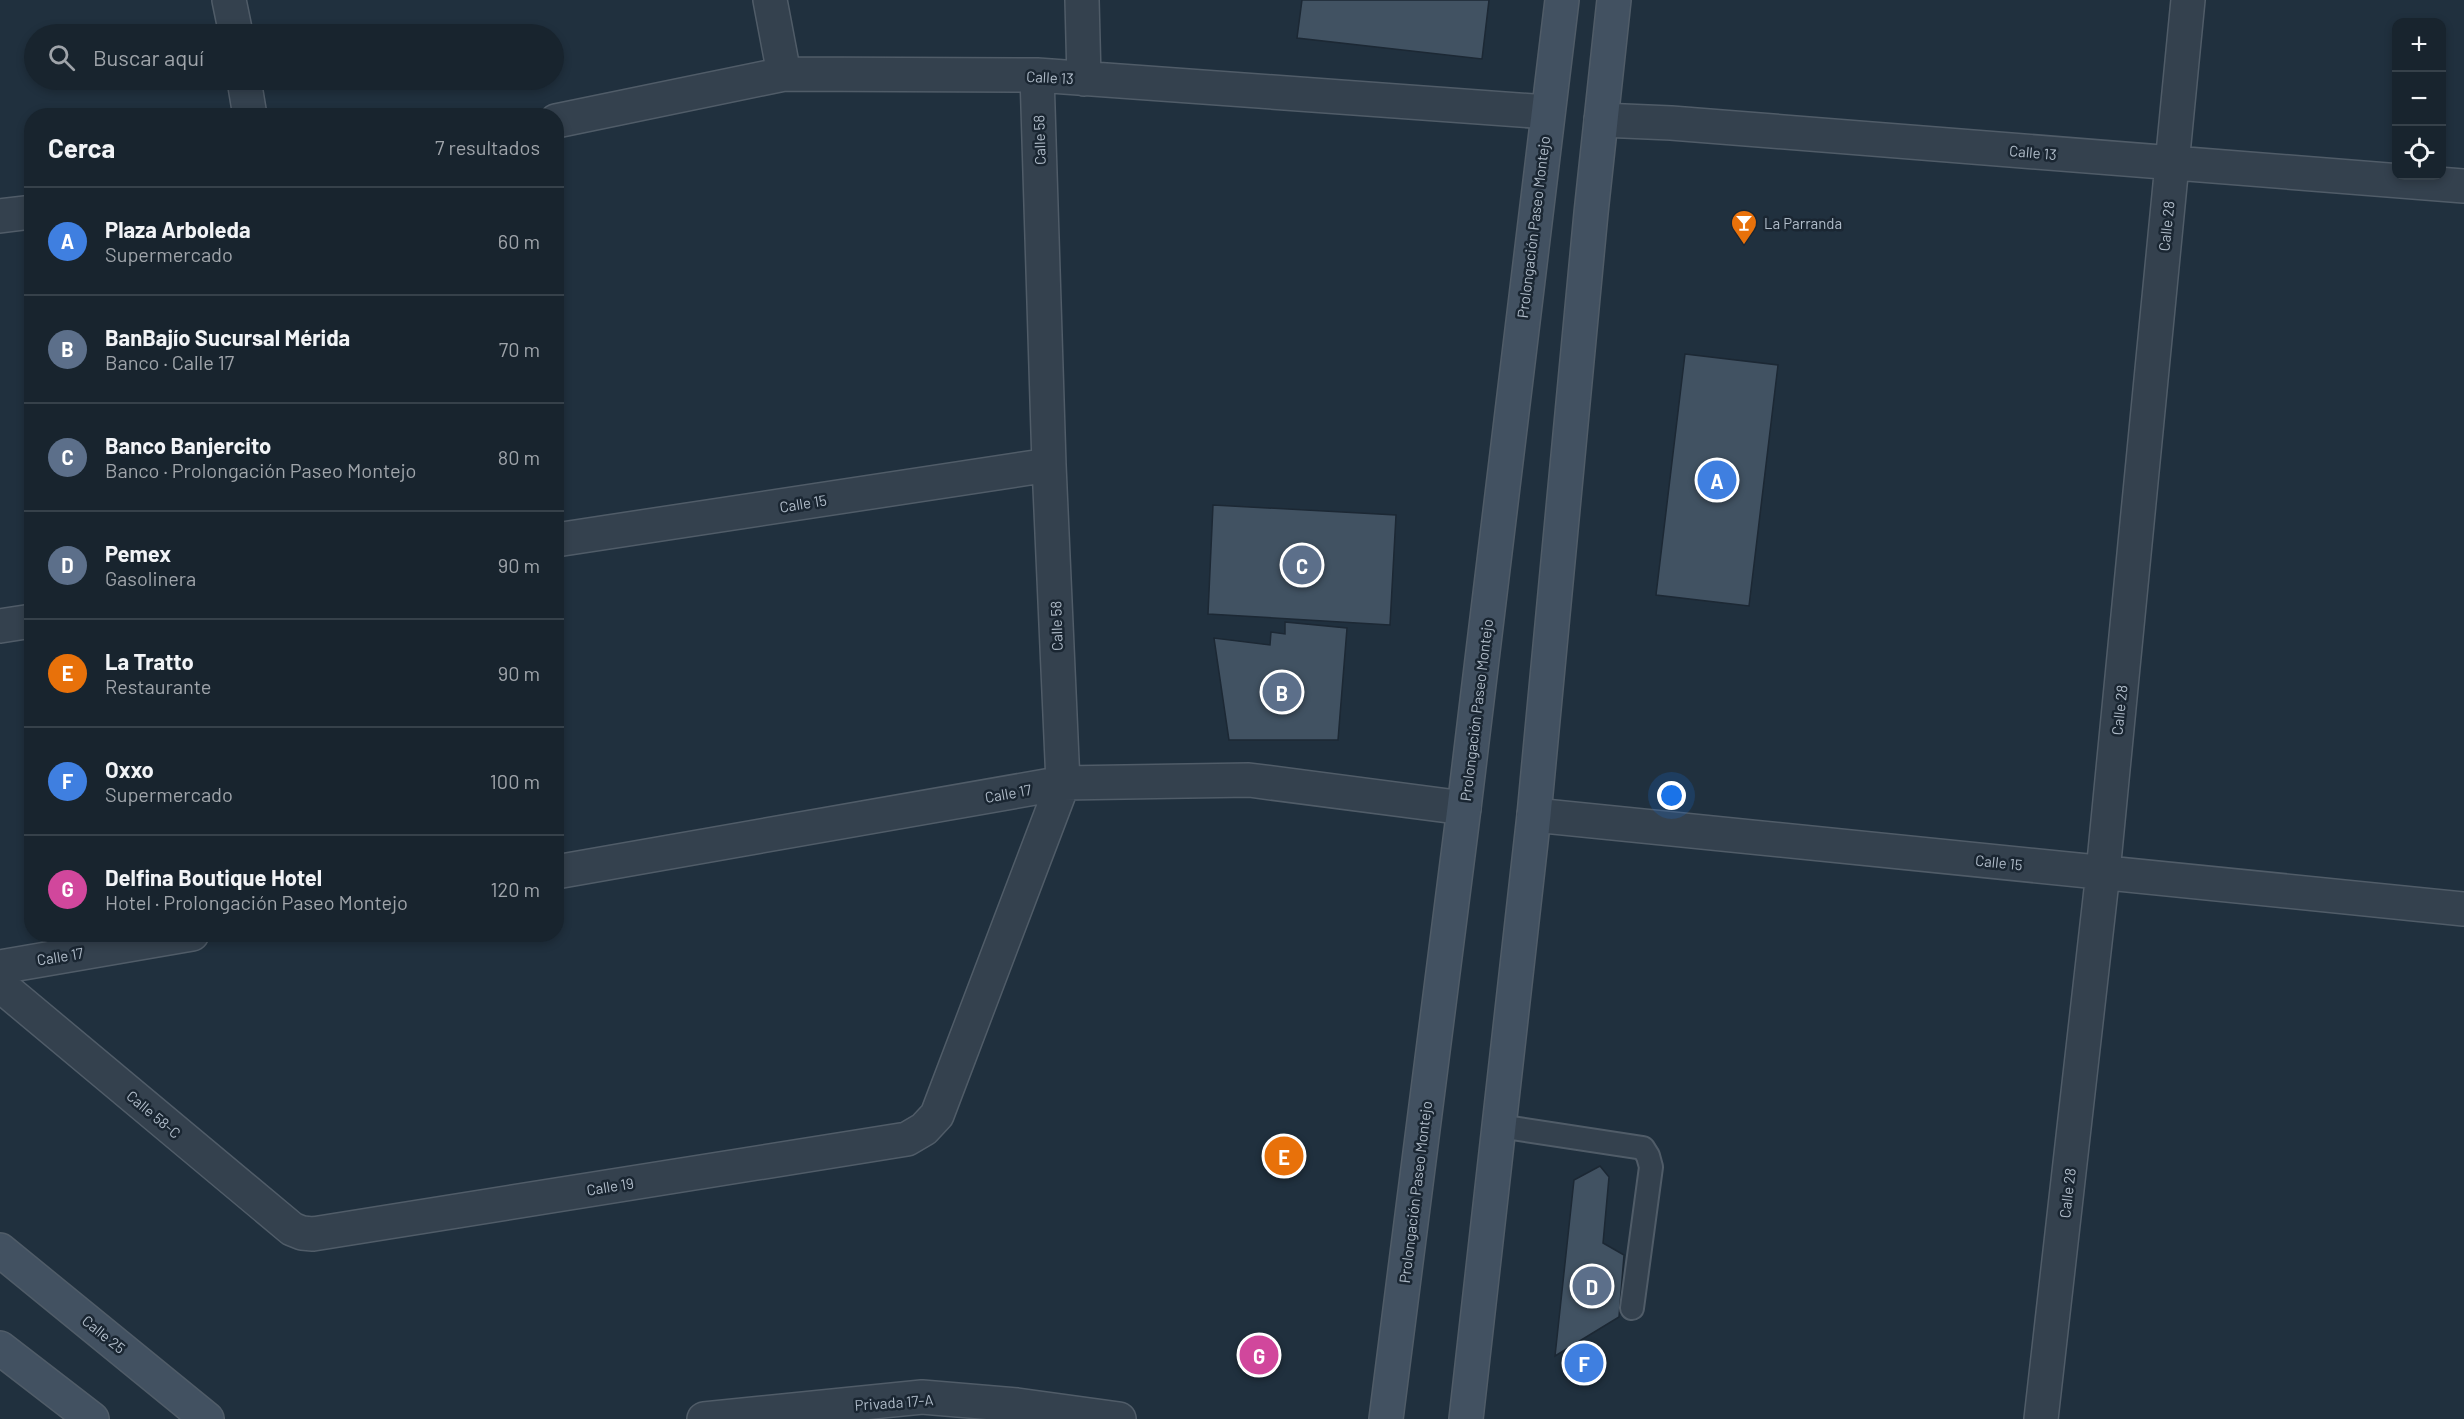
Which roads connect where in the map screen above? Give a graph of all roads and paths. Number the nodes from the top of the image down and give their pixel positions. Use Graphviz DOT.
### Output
graph roads {
  1 [pos="229,0"];
  2 [pos="770,0"];
  3 [pos="1082,0"];
  4 [pos="1562,0"];
  5 [pos="1614,0"];
  6 [pos="2188,0"];
  7 [pos="234,24"];
  8 [pos="784,74"];
  9 [pos="1037,75"];
  10 [pos="1084,79"];
  11 [pos="246,90"];
  12 [pos="249,108"];
  13 [pos="1547,112"];
  14 [pos="564,118"];
  15 [pos="1601,120"];
  16 [pos="2172,163"];
  17 [pos="2464,186"];
  18 [pos="24,213"];
  19 [pos="0,216"];
  20 [pos="1049,465"];
  21 [pos="564,539"];
  22 [pos="24,622"];
  23 [pos="0,626"];
  24 [pos="1063,783"];
  25 [pos="1464,808"];
  26 [pos="1534,815"];
  27 [pos="564,871"];
  28 [pos="2103,872"];
  29 [pos="2464,909"];
  30 [pos="145,942"];
  31 [pos="0,967"];
  32 [pos="0,985"];
  33 [pos="1499,1126"];
  34 [pos="907,1139"];
  35 [pos="313,1234"];
  36 [pos="0,1250"];
  37 [pos="1632,1308"];
  38 [pos="0,1348"];
  39 [pos="92,1419"];
  40 [pos="207,1419"];
  41 [pos="704,1419"];
  42 [pos="1119,1419"];
  43 [pos="1386,1419"];
  44 [pos="1466,1419"];
  45 [pos="2041,1419"];
  1 -- 7 [label="street"];
  2 -- 8 [label="street"];
  3 -- 10 [label="street"];
  4 -- 13 [label="main road, Prolongación Paseo Montejo"];
  5 -- 15 [label="main road"];
  6 -- 16 [label="street, Calle 28"];
  8 -- 9 [label="street, Calle 13"];
  8 -- 14 [label="street, Calle 13"];
  9 -- 10 [label="street, Calle 13"];
  9 -- 20 [label="street, Calle 58"];
  10 -- 13 [label="street, Calle 13"];
  11 -- 12 [label="street"];
  13 -- 25 [label="main road, Prolongación Paseo Montejo"];
  15 -- 16 [label="street, Calle 13"];
  15 -- 26 [label="main road"];
  16 -- 17 [label="street, Calle 13"];
  16 -- 28 [label="street, Calle 28"];
  18 -- 19 [label="street"];
  20 -- 21 [label="street, Calle 15"];
  20 -- 24 [label="street, Calle 58"];
  22 -- 23 [label="street"];
  24 -- 25 [label="street, Calle 17"];
  24 -- 27 [label="street, Calle 17"];
  24 -- 34 [label="street, Calle 58"];
  25 -- 43 [label="main road, Prolongación Paseo Montejo"];
  26 -- 28 [label="street, Calle 15"];
  26 -- 33 [label="main road"];
  28 -- 29 [label="street, Calle 15"];
  28 -- 45 [label="street, Calle 28"];
  30 -- 31 [label="street, Calle 17"];
  32 -- 35 [label="street, Calle 58-C"];
  33 -- 37 [label="lane"];
  33 -- 44 [label="main road"];
  34 -- 35 [label="street, Calle 19"];
  36 -- 40 [label="main road, Calle 25"];
  38 -- 39 [label="main road"];
  41 -- 42 [label="street, Privada 17-A"];
}
